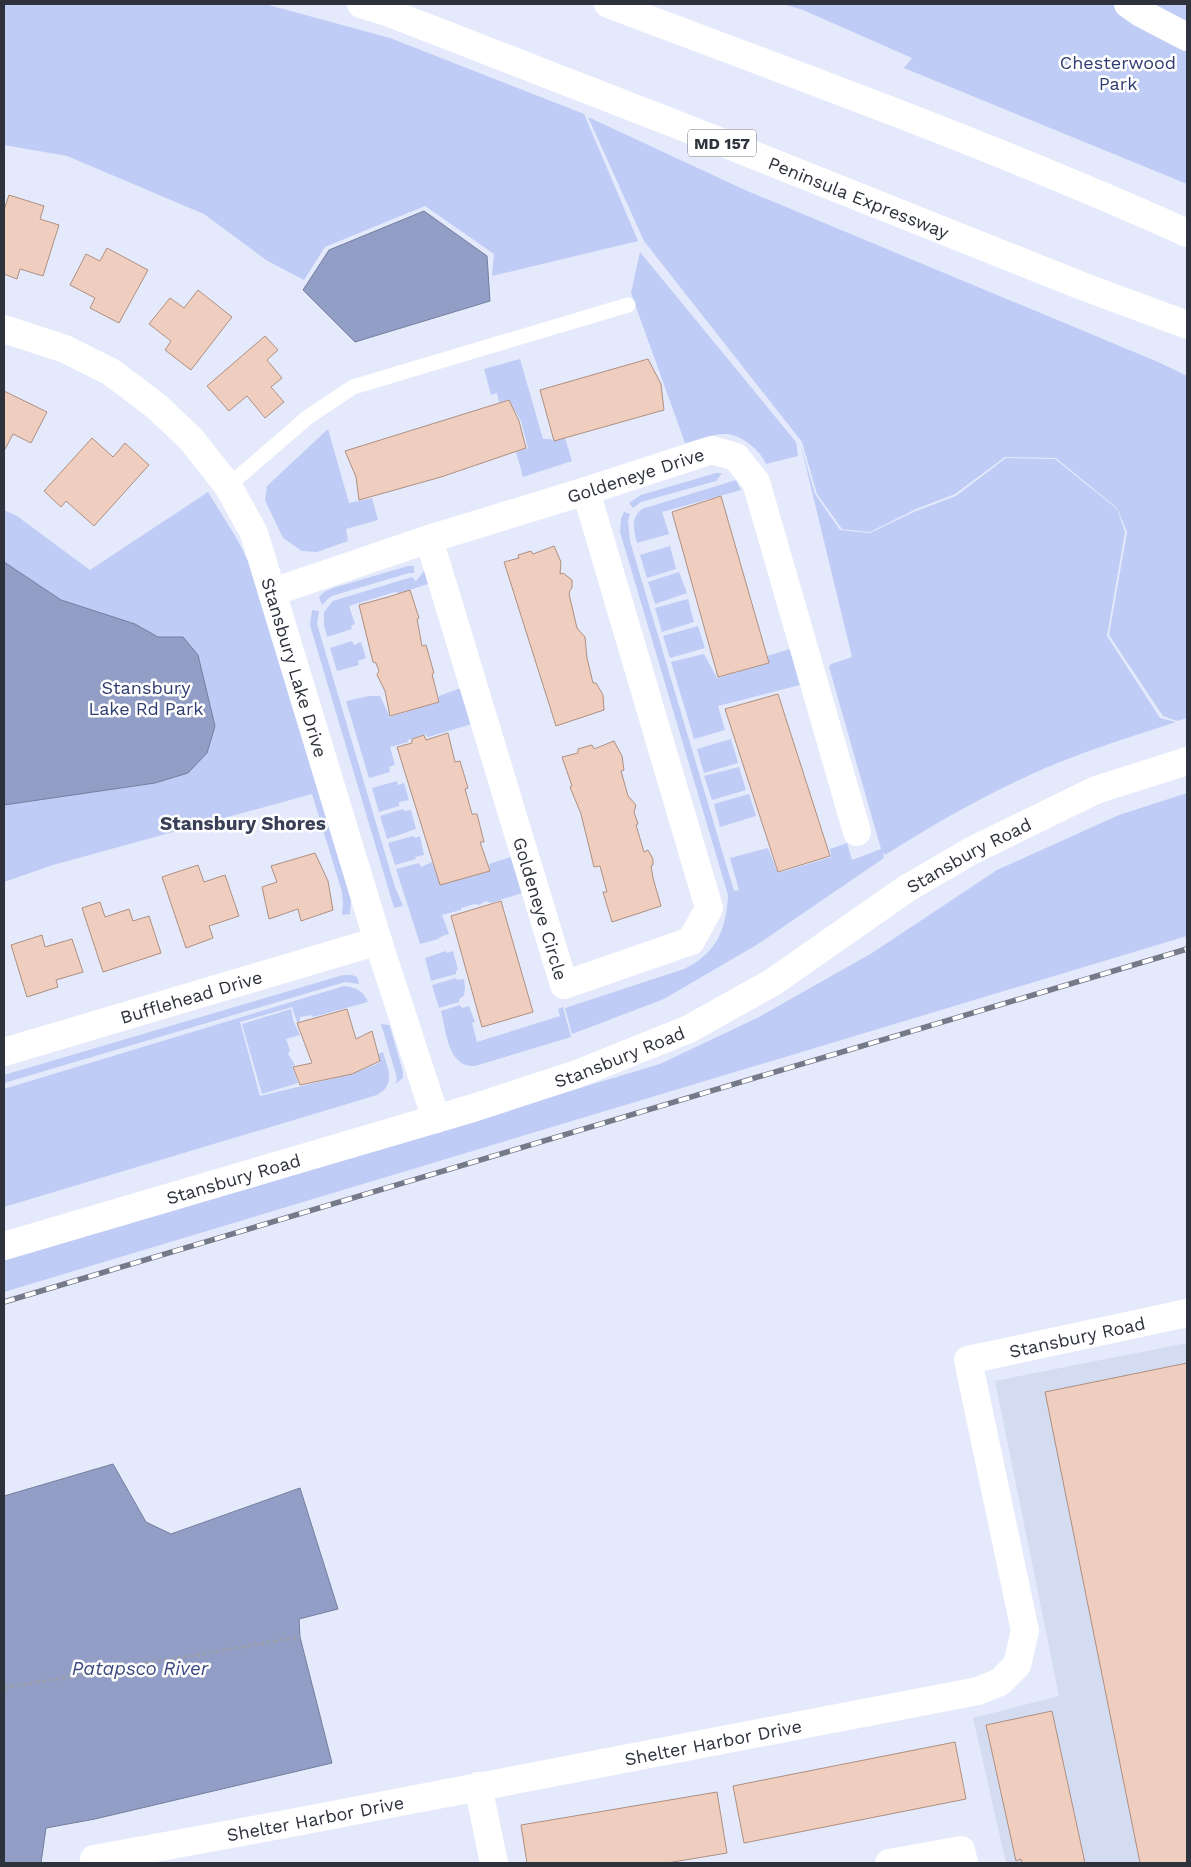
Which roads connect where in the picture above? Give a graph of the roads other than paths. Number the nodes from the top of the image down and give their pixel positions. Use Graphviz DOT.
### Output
graph roads {
  1 [pos="362,4"];
  2 [pos="608,4"];
  3 [pos="1128,4"];
  4 [pos="1187,37"];
  5 [pos="1187,233"];
  6 [pos="628,305"];
  7 [pos="1187,325"];
  8 [pos="4,329"];
  9 [pos="228,486"];
  10 [pos="586,491"];
  11 [pos="429,539"];
  12 [pos="273,592"];
  13 [pos="1187,760"];
  14 [pos="857,832"];
  15 [pos="378,941"];
  16 [pos="4,1052"];
  17 [pos="436,1119"];
  18 [pos="4,1246"];
  19 [pos="1187,1313"];
  20 [pos="968,1360"];
  21 [pos="478,1786"];
  22 [pos="94,1859"];
  23 [pos="494,1863"];
  24 [pos="889,1863"];
  25 [pos="964,1863"];
  1 -- 7 [label="street, Peninsula Expressway / MD 157"];
  2 -- 5 [label="street"];
  3 -- 4 [label="street"];
  6 -- 9 [label="lane"];
  8 -- 9 [label="street, Stansbury Lake Drive"];
  9 -- 12 [label="street, Stansbury Lake Drive"];
  10 -- 11 [label="street, Goldeneye Drive"];
  10 -- 11 [label="street, Goldeneye Circle"];
  10 -- 14 [label="street, Goldeneye Drive"];
  11 -- 12 [label="street, Goldeneye Drive"];
  12 -- 15 [label="street, Stansbury Lake Drive"];
  13 -- 17 [label="street, Stansbury Road"];
  15 -- 16 [label="street, Bufflehead Drive"];
  15 -- 17 [label="street, Stansbury Lake Drive"];
  17 -- 18 [label="street, Stansbury Road"];
  19 -- 20 [label="street, Stansbury Road"];
  20 -- 21 [label="street, Shelter Harbor Drive"];
  21 -- 22 [label="street, Shelter Harbor Drive"];
  21 -- 23 [label="street"];
  24 -- 25 [label="street"];
}
